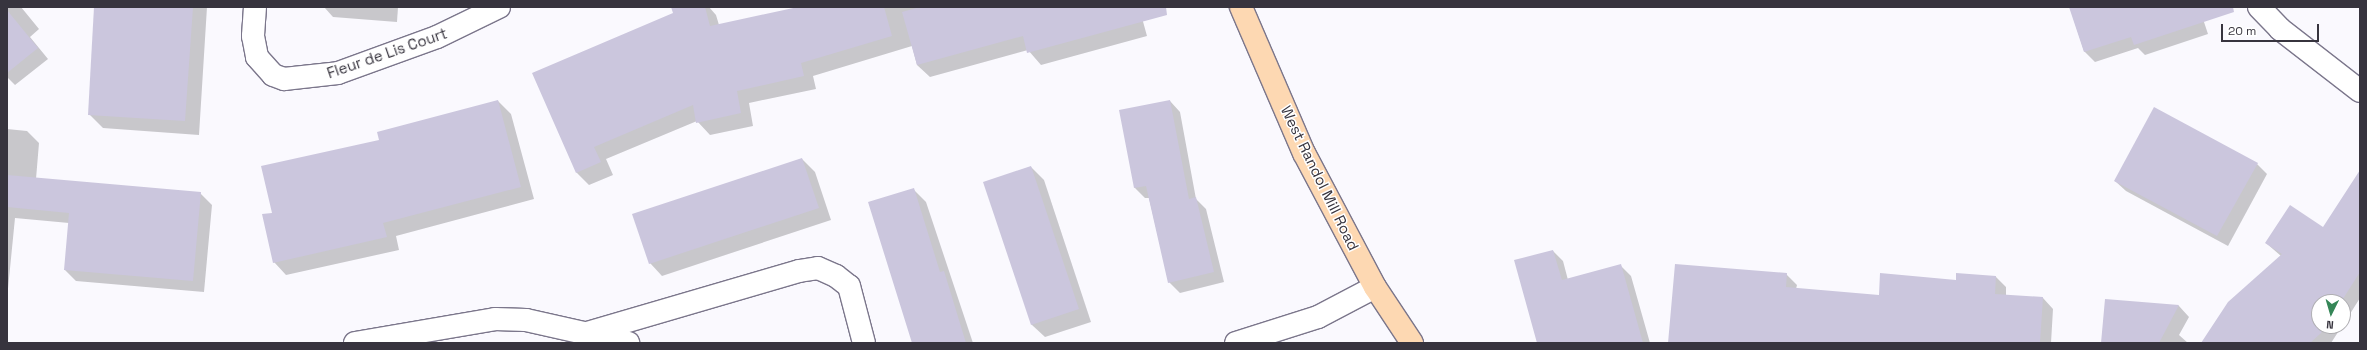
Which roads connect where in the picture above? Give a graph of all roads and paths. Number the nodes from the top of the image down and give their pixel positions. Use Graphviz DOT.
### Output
graph roads {
  1 [pos="255,7"];
  2 [pos="499,7"];
  3 [pos="1241,7"];
  4 [pos="2260,7"];
  5 [pos="2360,91"];
  6 [pos="1375,287"];
  7 [pos="587,333"];
  8 [pos="355,343"];
  9 [pos="628,343"];
  10 [pos="864,343"];
  11 [pos="1236,343"];
  12 [pos="1412,343"];
  1 -- 2 [label="street, Fleur de Lis Court"];
  3 -- 6 [label="main road, West Randol Mill Road"];
  4 -- 5 [label="street"];
  6 -- 11 [label="street"];
  6 -- 12 [label="main road, West Randol Mill Road"];
  7 -- 8 [label="street"];
  7 -- 9 [label="street"];
  7 -- 10 [label="street"];
}
